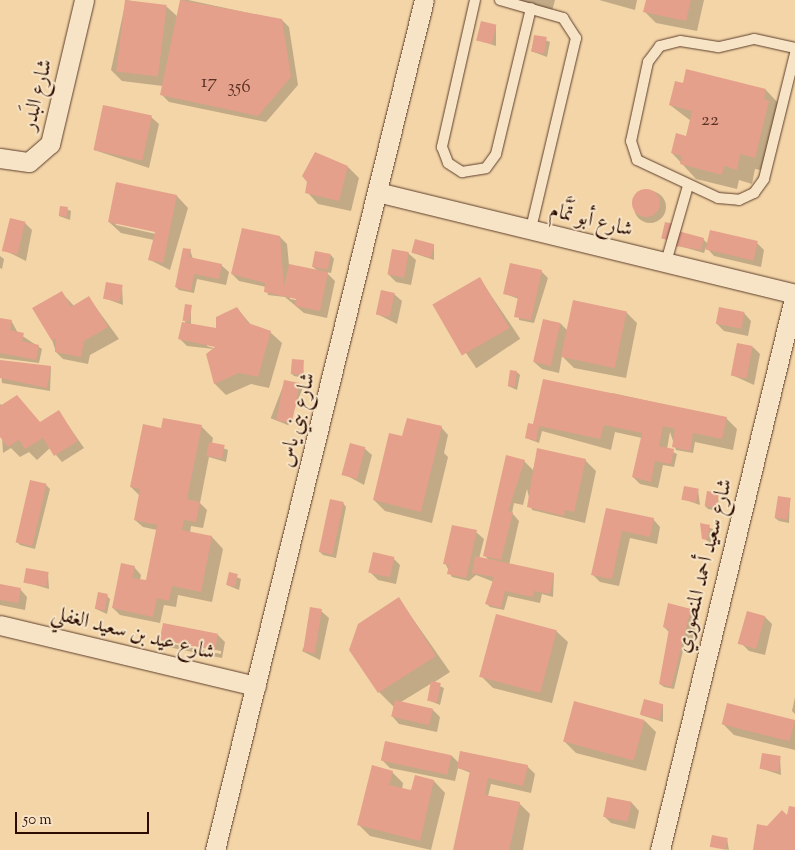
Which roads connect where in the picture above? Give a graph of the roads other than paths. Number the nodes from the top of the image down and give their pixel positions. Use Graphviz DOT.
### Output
graph roads {
  1 [pos="84,0"];
  2 [pos="424,0"];
  3 [pos="475,0"];
  4 [pos="500,0"];
  5 [pos="531,8"];
  6 [pos="795,48"];
  7 [pos="795,54"];
  8 [pos="0,158"];
  9 [pos="688,186"];
  10 [pos="377,192"];
  11 [pos="531,229"];
  12 [pos="666,262"];
  13 [pos="795,294"];
  14 [pos="0,625"];
  15 [pos="256,686"];
  16 [pos="216,850"];
  17 [pos="660,850"];
  1 -- 8 [label="street, شارع البَدر"];
  2 -- 10 [label="street, شارع بني ياس"];
  3 -- 5 [label="lane"];
  4 -- 5 [label="lane"];
  5 -- 11 [label="lane"];
  6 -- 9 [label="lane"];
  7 -- 9 [label="lane"];
  9 -- 12 [label="lane"];
  10 -- 11 [label="street, شارع أبو تَمَّام"];
  10 -- 15 [label="street, شارع بني ياس"];
  11 -- 12 [label="street, شارع أبو تَمَّام"];
  12 -- 13 [label="street, شارع أبو تَمَّام"];
  13 -- 17 [label="street, شارع سعيد أحمد المنصوري"];
  14 -- 15 [label="street, شارع عيد بن سعيد الغفلي"];
  15 -- 16 [label="street, شارع بني ياس"];
}
